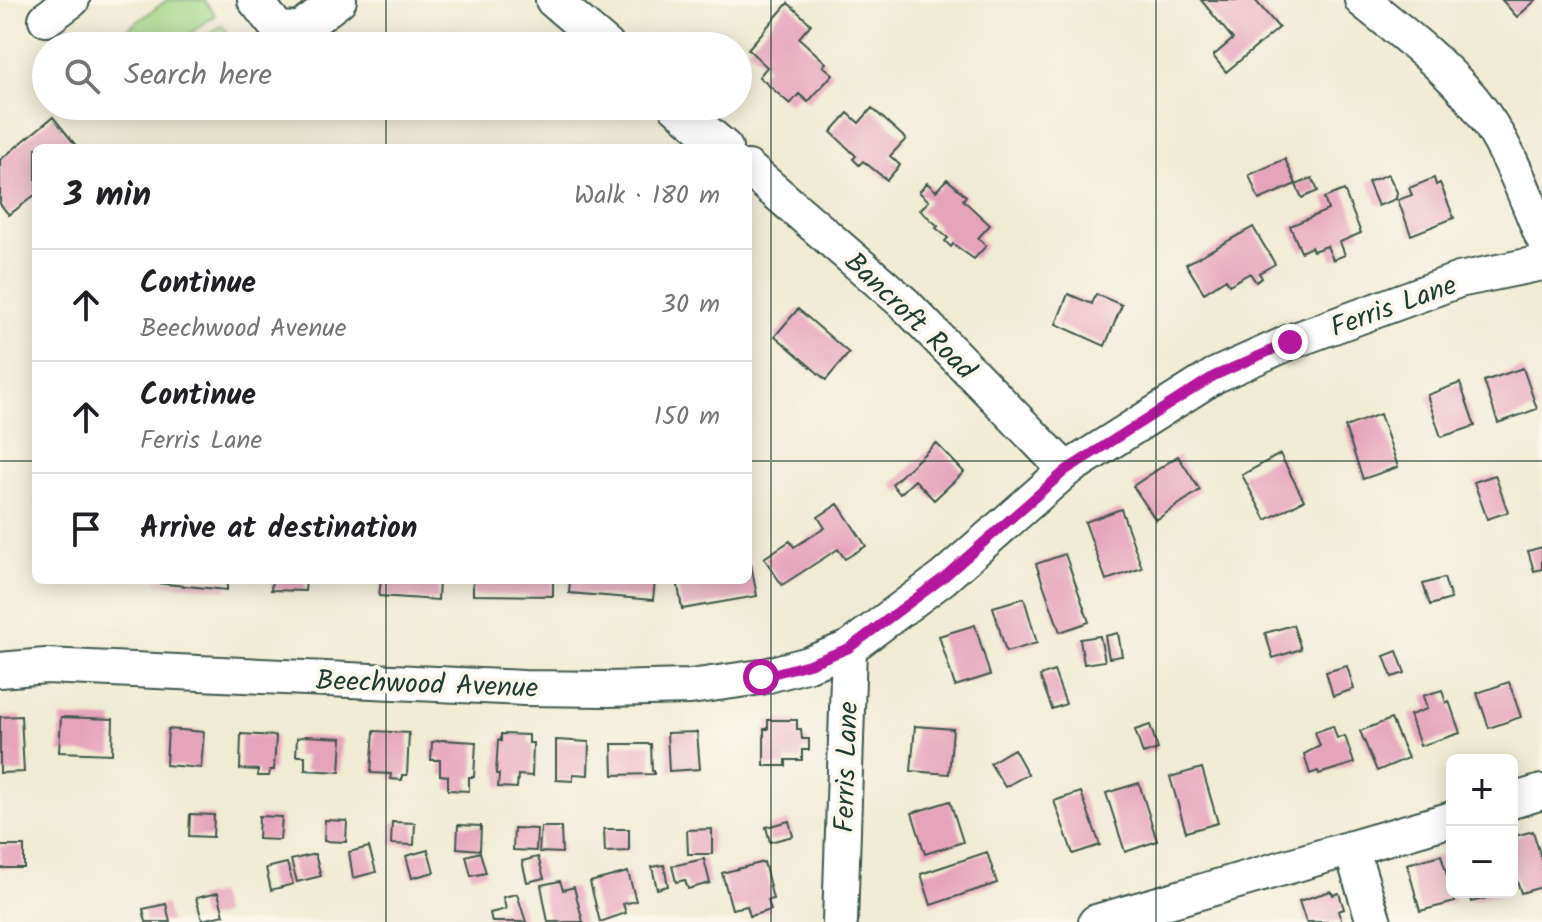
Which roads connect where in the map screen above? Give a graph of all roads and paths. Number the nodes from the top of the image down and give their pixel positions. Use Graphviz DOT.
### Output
graph roads {
  1 [pos="255,0"];
  2 [pos="339,0"];
  3 [pos="553,0"];
  4 [pos="1362,0"];
  5 [pos="591,32"];
  6 [pos="692,120"];
  7 [pos="720,144"];
  8 [pos="752,171"];
  9 [pos="1542,236"];
  10 [pos="1542,263"];
  11 [pos="1066,470"];
  12 [pos="849,648"];
  13 [pos="0,670"];
  14 [pos="1542,792"];
  15 [pos="1518,799"];
  16 [pos="1446,821"];
  17 [pos="1351,848"];
  18 [pos="1167,912"];
  19 [pos="840,922"];
  20 [pos="1096,922"];
  21 [pos="1374,922"];
  1 -- 2 [label="street"];
  3 -- 5 [label="street"];
  4 -- 9 [label="street"];
  6 -- 7 [label="street"];
  8 -- 11 [label="street, Bancroft Road"];
  10 -- 11 [label="street, Ferris Lane"];
  11 -- 12 [label="street, Ferris Lane"];
  12 -- 13 [label="street, Beechwood Avenue"];
  12 -- 19 [label="street, Ferris Lane"];
  14 -- 15 [label="street"];
  16 -- 17 [label="street"];
  17 -- 18 [label="street"];
  17 -- 21 [label="street"];
  18 -- 20 [label="street"];
}
